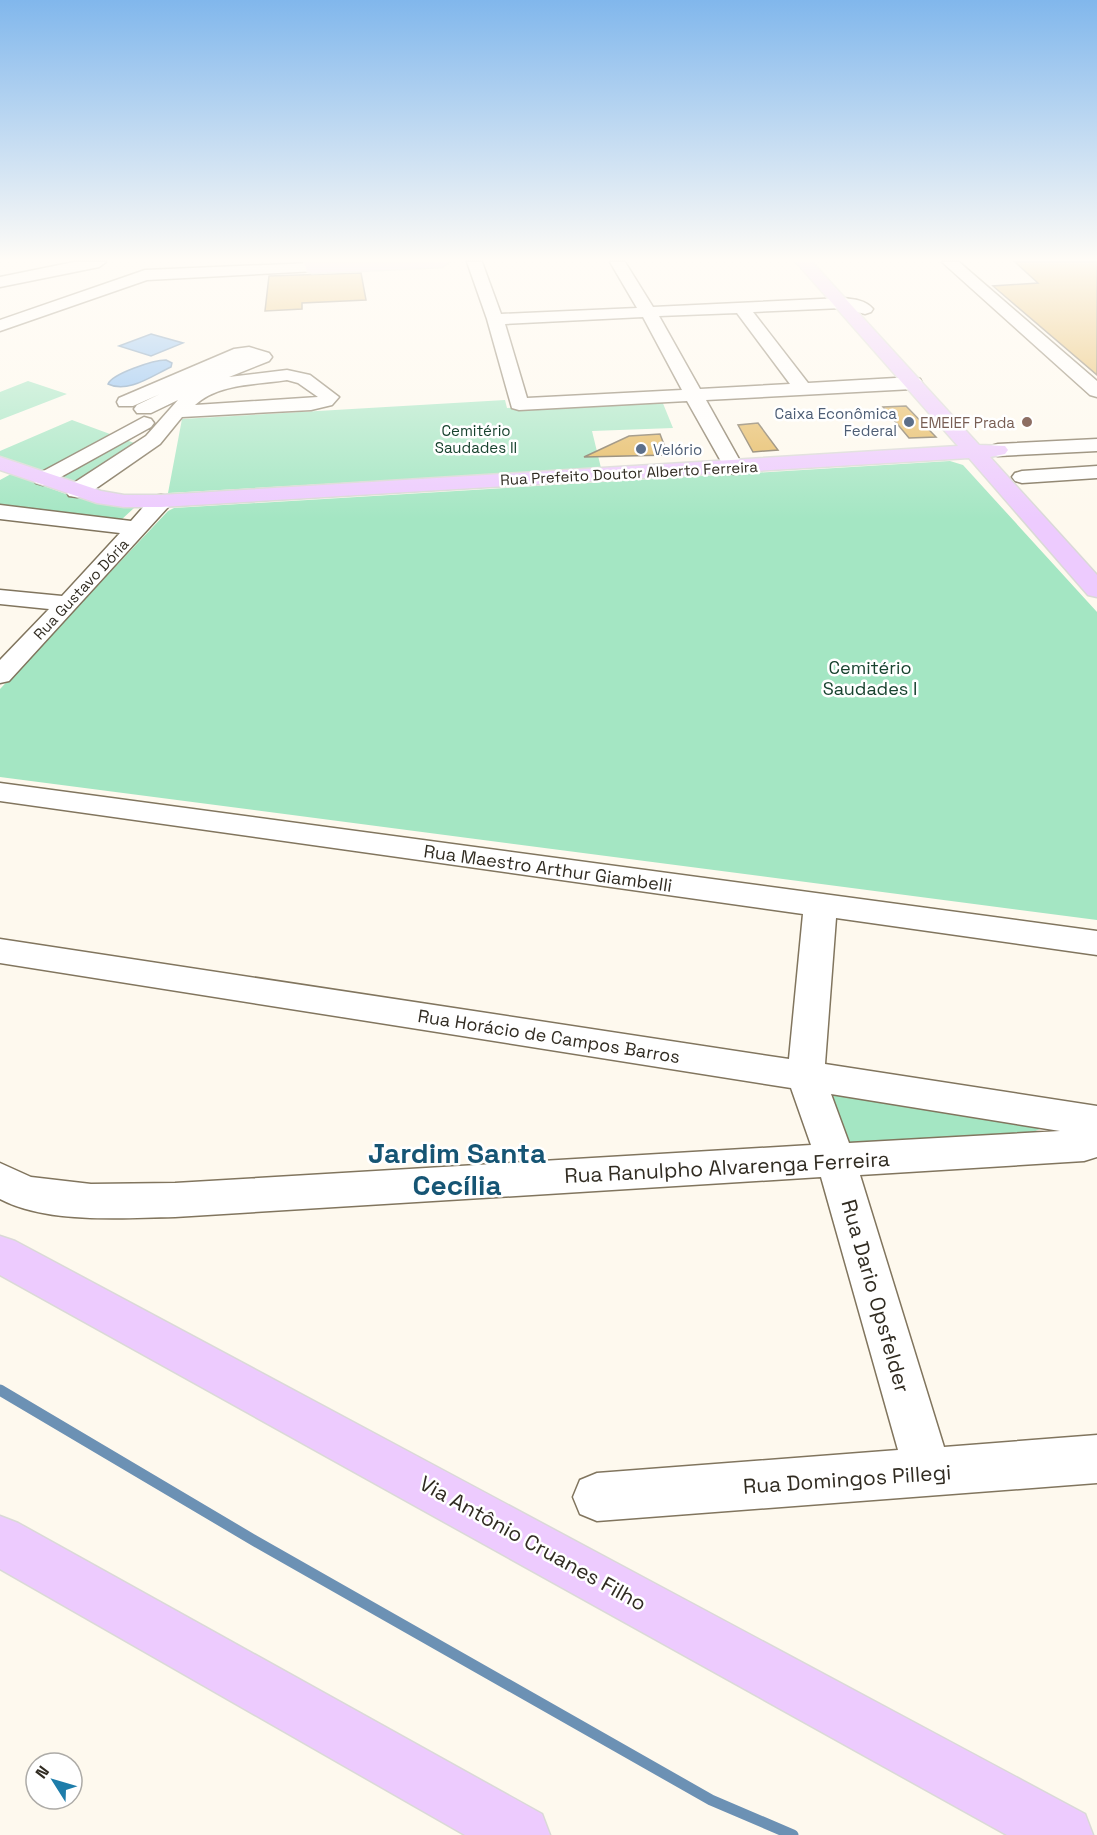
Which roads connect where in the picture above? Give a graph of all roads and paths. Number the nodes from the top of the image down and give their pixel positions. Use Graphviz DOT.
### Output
graph roads {
  1 [pos="503,348"];
  2 [pos="652,348"];
  3 [pos="663,348"];
  4 [pos="772,348"];
  5 [pos="882,348"];
  6 [pos="902,348"];
  7 [pos="1046,348"];
  8 [pos="913,383"];
  9 [pos="802,388"];
  10 [pos="1097,392"];
  11 [pos="694,394"];
  12 [pos="673,396"];
  13 [pos="144,409"];
  14 [pos="176,412"];
  15 [pos="683,416"];
  16 [pos="968,418"];
  17 [pos="697,446"];
  18 [pos="985,446"];
  19 [pos="1097,446"];
  20 [pos="1058,447"];
  21 [pos="4,468"];
  22 [pos="734,468"];
  23 [pos="707,469"];
  24 [pos="1090,473"];
  25 [pos="1022,477"];
  26 [pos="44,479"];
  27 [pos="77,491"];
  28 [pos="161,501"];
  29 [pos="0,512"];
  30 [pos="137,528"];
  31 [pos="1097,560"];
  32 [pos="1097,590"];
  33 [pos="0,597"];
  34 [pos="68,604"];
  35 [pos="0,675"];
  36 [pos="0,792"];
  37 [pos="820,906"];
  38 [pos="1097,943"];
  39 [pos="0,951"];
  40 [pos="806,1076"];
  41 [pos="1097,1121"];
  42 [pos="1097,1141"];
  43 [pos="836,1160"];
  44 [pos="0,1180"];
  45 [pos="0,1254"];
  46 [pos="1097,1459"];
  47 [pos="928,1473"];
  48 [pos="597,1497"];
  49 [pos="0,1541"];
  50 [pos="521,1835"];
  51 [pos="1064,1835"];
  1 -- 12 [label="street"];
  2 -- 12 [label="street"];
  3 -- 11 [label="street"];
  4 -- 9 [label="street"];
  5 -- 8 [label="main road"];
  6 -- 16 [label="main road"];
  7 -- 10 [label="street"];
  8 -- 9 [label="street"];
  8 -- 18 [label="main road"];
  9 -- 11 [label="street"];
  11 -- 12 [label="street"];
  11 -- 22 [label="street"];
  12 -- 15 [label="street"];
  13 -- 13 [label="street"];
  13 -- 26 [label="street"];
  14 -- 14 [label="street"];
  14 -- 27 [label="street"];
  17 -- 23 [label="street"];
  18 -- 20 [label="street, Rua Prefeito Doutor Alberto Ferreira"];
  18 -- 22 [label="main road, Rua Prefeito Doutor Alberto Ferreira"];
  18 -- 25 [label="main road"];
  18 -- 32 [label="main road"];
  19 -- 20 [label="street, Rua Prefeito Doutor Alberto Ferreira"];
  20 -- 24 [label="street"];
  21 -- 26 [label="main road, Rua Prefeito Doutor Alberto Ferreira"];
  22 -- 23 [label="main road, Rua Prefeito Doutor Alberto Ferreira"];
  23 -- 28 [label="main road, Rua Prefeito Doutor Alberto Ferreira"];
  24 -- 25 [label="street"];
  25 -- 31 [label="main road"];
  26 -- 27 [label="main road, Rua Prefeito Doutor Alberto Ferreira"];
  27 -- 28 [label="main road, Rua Prefeito Doutor Alberto Ferreira"];
  28 -- 30 [label="street, Rua Gustavo Dória"];
  29 -- 30 [label="street"];
  30 -- 34 [label="street, Rua Gustavo Dória"];
  33 -- 34 [label="street"];
  34 -- 35 [label="street, Rua Gustavo Dória"];
  36 -- 37 [label="street, Rua Maestro Arthur Giambelli"];
  37 -- 38 [label="street, Rua Maestro Arthur Giambelli"];
  37 -- 40 [label="street, Rua Dario Opsfelder"];
  39 -- 40 [label="street, Rua Horácio de Campos Barros"];
  40 -- 41 [label="street, Rua Horácio de Campos Barros"];
  40 -- 43 [label="street, Rua Dario Opsfelder"];
  42 -- 43 [label="street, Rua Ranulpho Alvarenga Ferreira"];
  43 -- 44 [label="street, Rua Ranulpho Alvarenga Ferreira"];
  43 -- 47 [label="street, Rua Dario Opsfelder"];
  45 -- 51 [label="main road, Via Antônio Cruanes Filho"];
  46 -- 47 [label="street, Rua Domingos Pillegi"];
  47 -- 48 [label="street, Rua Domingos Pillegi"];
  49 -- 50 [label="main road"];
}
